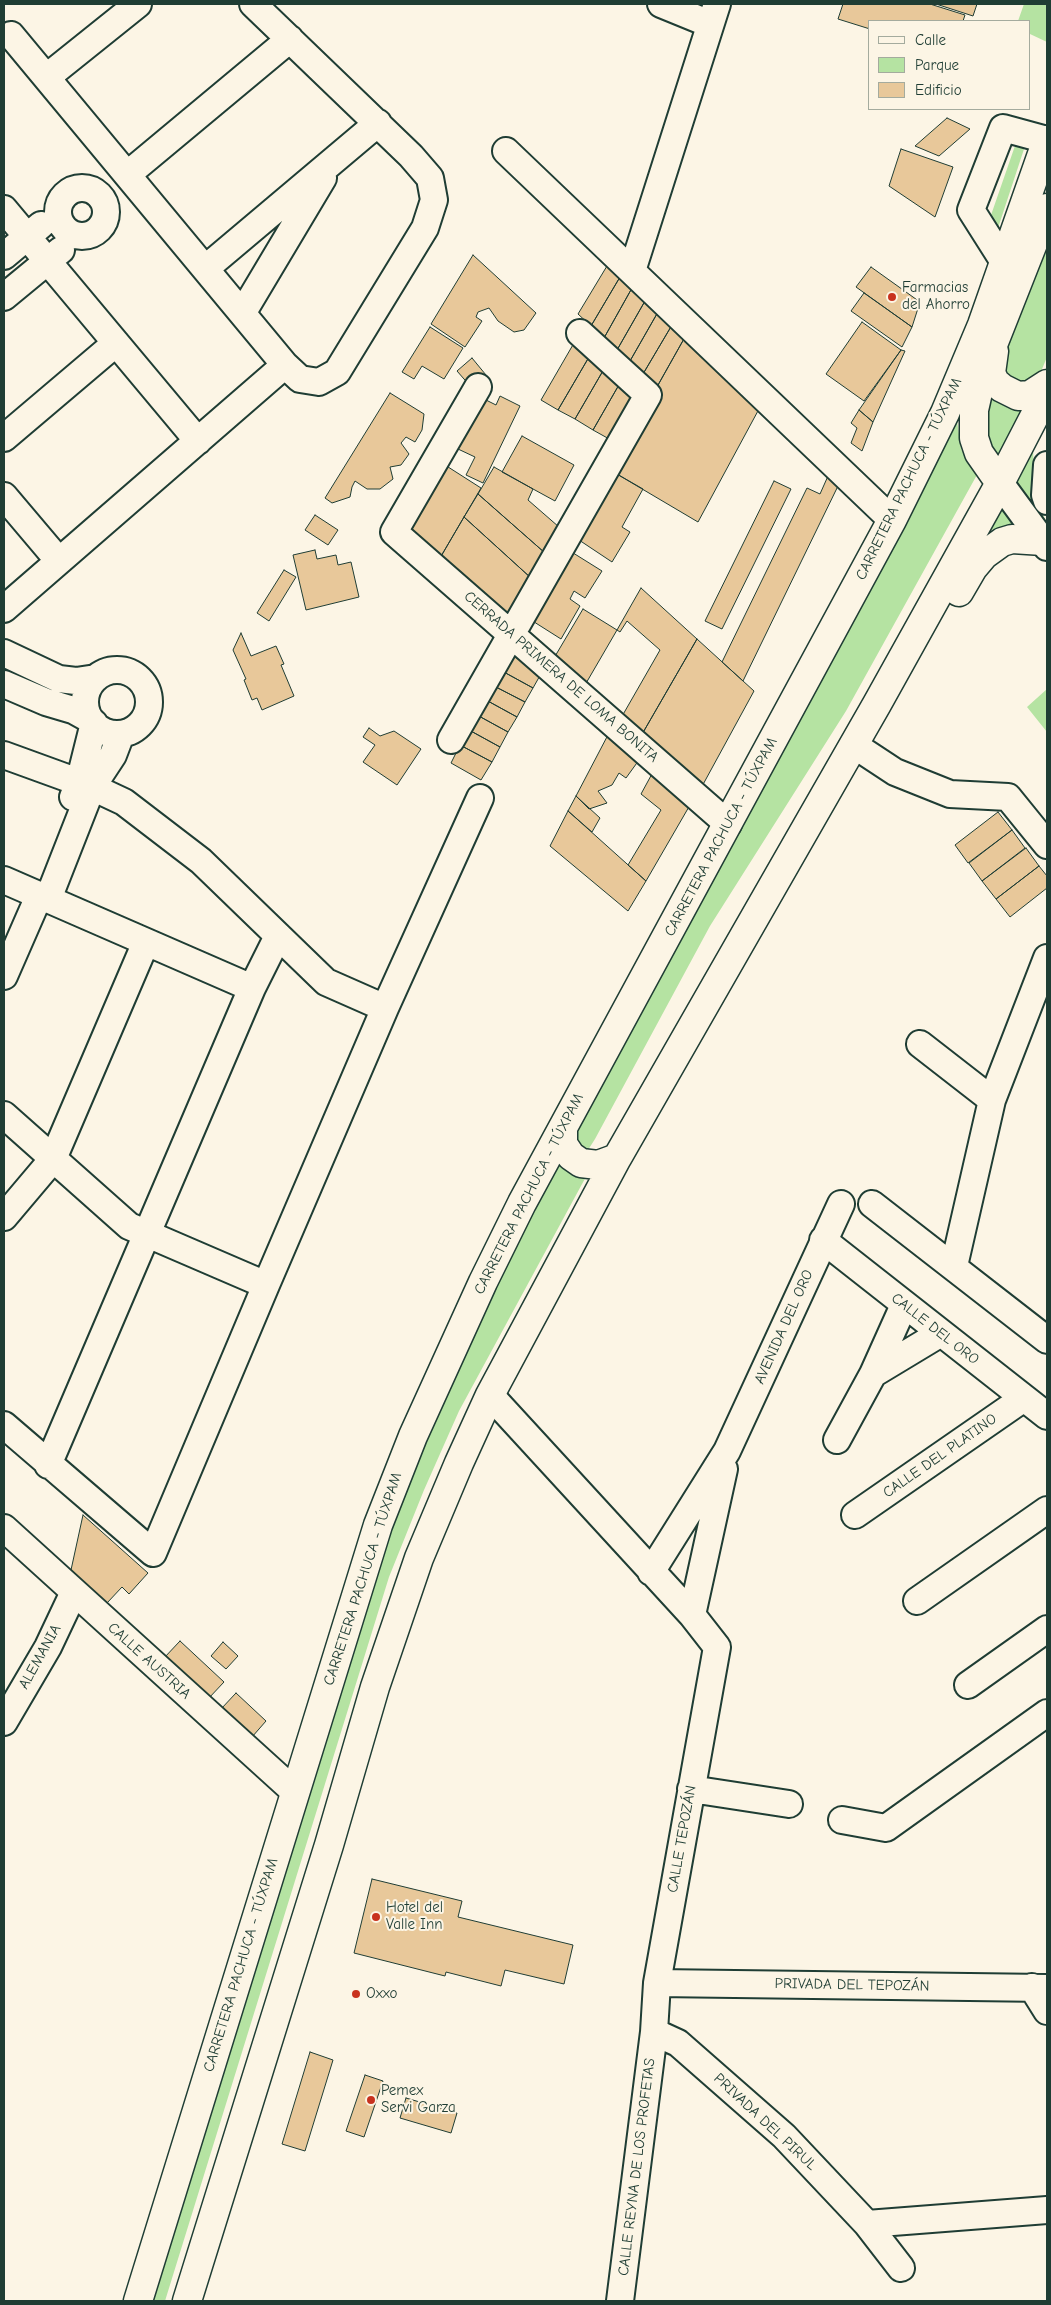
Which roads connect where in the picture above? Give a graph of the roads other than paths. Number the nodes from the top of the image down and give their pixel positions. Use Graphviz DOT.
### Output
graph roads {
  1 [pos="138,4"];
  2 [pos="253,4"];
  3 [pos="661,4"];
  4 [pos="714,14"];
  5 [pos="12,35"];
  6 [pos="290,39"];
  7 [pos="47,78"];
  8 [pos="378,123"];
  9 [pos="1047,140"];
  10 [pos="506,151"];
  11 [pos="334,160"];
  12 [pos="128,175"];
  13 [pos="87,188"];
  14 [pos="1047,208"];
  15 [pos="4,209"];
  16 [pos="57,212"];
  17 [pos="106,214"];
  18 [pos="79,236"];
  19 [pos="27,237"];
  20 [pos="4,256"];
  21 [pos="48,262"];
  22 [pos="1004,262"];
  23 [pos="206,268"];
  24 [pos="632,271"];
  25 [pos="4,298"];
  26 [pos="243,312"];
  27 [pos="998,332"];
  28 [pos="580,333"];
  29 [pos="116,343"];
  30 [pos="285,365"];
  31 [pos="1047,384"];
  32 [pos="478,387"];
  33 [pos="1047,392"];
  34 [pos="4,438"];
  35 [pos="198,441"];
  36 [pos="1047,465"];
  37 [pos="1000,484"];
  38 [pos="4,496"];
  39 [pos="1047,501"];
  40 [pos="892,520"];
  41 [pos="1046,542"];
  42 [pos="59,561"];
  43 [pos="4,610"];
  44 [pos="512,634"];
  45 [pos="4,654"];
  46 [pos="96,678"];
  47 [pos="4,684"];
  48 [pos="877,704"];
  49 [pos="93,722"];
  50 [pos="121,734"];
  51 [pos="451,740"];
  52 [pos="854,745"];
  53 [pos="4,754"];
  54 [pos="85,785"];
  55 [pos="480,798"];
  56 [pos="728,824"];
  57 [pos="1047,845"];
  58 [pos="23,891"];
  59 [pos="278,936"];
  60 [pos="146,942"];
  61 [pos="1047,958"];
  62 [pos="4,976"];
  63 [pos="252,988"];
  64 [pos="385,1008"];
  65 [pos="920,1044"];
  66 [pos="992,1100"];
  67 [pos="4,1115"];
  68 [pos="563,1128"];
  69 [pos="617,1158"];
  70 [pos="54,1159"];
  71 [pos="841,1204"];
  72 [pos="872,1204"];
  73 [pos="4,1217"];
  74 [pos="146,1235"];
  75 [pos="823,1240"];
  76 [pos="954,1266"];
  77 [pos="266,1284"];
  78 [pos="904,1305"];
  79 [pos="941,1333"];
  80 [pos="1047,1340"];
  81 [pos="872,1374"];
  82 [pos="490,1395"];
  83 [pos="1024,1398"];
  84 [pos="1047,1416"];
  85 [pos="4,1425"];
  86 [pos="837,1440"];
  87 [pos="727,1451"];
  88 [pos="48,1465"];
  89 [pos="1047,1510"];
  90 [pos="855,1515"];
  91 [pos="4,1528"];
  92 [pos="650,1572"];
  93 [pos="74,1592"];
  94 [pos="917,1601"];
  95 [pos="692,1615"];
  96 [pos="1047,1629"];
  97 [pos="968,1685"];
  98 [pos="1047,1713"];
  99 [pos="4,1722"];
  100 [pos="691,1789"];
  101 [pos="295,1792"];
  102 [pos="789,1804"];
  103 [pos="842,1820"];
  104 [pos="656,1983"];
  105 [pos="1040,1988"];
  106 [pos="1047,2011"];
  107 [pos="654,2032"];
  108 [pos="1047,2210"];
  109 [pos="867,2224"];
  110 [pos="901,2268"];
  111 [pos="138,2301"];
  112 [pos="187,2301"];
  113 [pos="620,2301"];
  1 -- 7 [label="street"];
  2 -- 6 [label="street"];
  3 -- 4 [label="street"];
  4 -- 24 [label="street"];
  5 -- 7 [label="street"];
  6 -- 8 [label="street"];
  6 -- 12 [label="street"];
  7 -- 12 [label="street"];
  8 -- 11 [label="street"];
  8 -- 30 [label="street"];
  9 -- 22 [label="main road, CARRETERA PACHUCA - TÚXPAM"];
  9 -- 22 [label="street"];
  10 -- 24 [label="street"];
  11 -- 23 [label="street"];
  11 -- 26 [label="street"];
  12 -- 13 [label="street"];
  12 -- 17 [label="street"];
  12 -- 23 [label="street"];
  13 -- 16 [label="street"];
  13 -- 17 [label="street"];
  14 -- 27 [label="main road"];
  15 -- 19 [label="street"];
  16 -- 18 [label="street"];
  16 -- 19 [label="street"];
  17 -- 18 [label="street"];
  18 -- 21 [label="street"];
  19 -- 20 [label="street"];
  19 -- 21 [label="street"];
  21 -- 25 [label="street"];
  21 -- 29 [label="street"];
  22 -- 40 [label="main road, CARRETERA PACHUCA - TÚXPAM"];
  23 -- 26 [label="street"];
  24 -- 40 [label="street"];
  26 -- 30 [label="street"];
  27 -- 31 [label="main road"];
  27 -- 37 [label="main road"];
  28 -- 44 [label="street"];
  29 -- 34 [label="street"];
  29 -- 35 [label="street"];
  30 -- 35 [label="street"];
  32 -- 44 [label="street, CERRADA PRIMERA DE LOMA BONITA"];
  33 -- 37 [label="main road"];
  35 -- 42 [label="street"];
  36 -- 39 [label="street"];
  37 -- 41 [label="street"];
  37 -- 48 [label="main road"];
  38 -- 42 [label="street"];
  40 -- 56 [label="main road, CARRETERA PACHUCA - TÚXPAM"];
  41 -- 48 [label="main road"];
  42 -- 43 [label="street"];
  44 -- 51 [label="street"];
  44 -- 56 [label="street, CERRADA PRIMERA DE LOMA BONITA"];
  45 -- 46 [label="street"];
  46 -- 49 [label="street"];
  46 -- 50 [label="street"];
  47 -- 49 [label="street"];
  48 -- 52 [label="main road"];
  49 -- 50 [label="street"];
  49 -- 54 [label="street"];
  50 -- 54 [label="street"];
  52 -- 57 [label="street"];
  52 -- 69 [label="main road"];
  53 -- 54 [label="street"];
  54 -- 58 [label="street"];
  54 -- 59 [label="street"];
  55 -- 64 [label="street"];
  56 -- 68 [label="main road, CARRETERA PACHUCA - TÚXPAM"];
  58 -- 60 [label="street"];
  58 -- 62 [label="street"];
  59 -- 63 [label="street"];
  59 -- 64 [label="street"];
  60 -- 63 [label="street"];
  60 -- 70 [label="street"];
  61 -- 66 [label="street"];
  63 -- 74 [label="street"];
  64 -- 77 [label="street"];
  65 -- 66 [label="street"];
  66 -- 76 [label="street"];
  67 -- 70 [label="street"];
  68 -- 69 [label="main road"];
  68 -- 101 [label="main road, CARRETERA PACHUCA - TÚXPAM"];
  69 -- 82 [label="main road"];
  70 -- 73 [label="street"];
  70 -- 74 [label="street"];
  71 -- 75 [label="street, AVENIDA DEL ORO"];
  72 -- 76 [label="street"];
  74 -- 77 [label="street"];
  74 -- 88 [label="street"];
  75 -- 78 [label="street, CALLE DEL ORO"];
  75 -- 87 [label="street, AVENIDA DEL ORO"];
  76 -- 80 [label="street"];
  77 -- 88 [label="street"];
  78 -- 79 [label="street, CALLE DEL ORO"];
  78 -- 81 [label="street"];
  79 -- 81 [label="street"];
  79 -- 83 [label="street, CALLE DEL ORO"];
  81 -- 86 [label="street"];
  82 -- 92 [label="street"];
  82 -- 112 [label="main road"];
  83 -- 84 [label="street, CALLE DEL ORO"];
  83 -- 90 [label="street, CALLE DEL PLATINO"];
  85 -- 88 [label="street"];
  87 -- 92 [label="street, AVENIDA DEL ORO"];
  87 -- 95 [label="street, AVENIDA DEL ORO"];
  89 -- 94 [label="street"];
  91 -- 93 [label="street, CALLE AUSTRIA"];
  92 -- 95 [label="street"];
  93 -- 99 [label="street, ALEMANIA"];
  93 -- 101 [label="street, CALLE AUSTRIA"];
  95 -- 100 [label="street, CALLE TEPOZÁN"];
  96 -- 97 [label="street"];
  98 -- 103 [label="street"];
  100 -- 102 [label="street"];
  100 -- 104 [label="street, CALLE TEPOZÁN"];
  101 -- 111 [label="main road, CARRETERA PACHUCA - TÚXPAM"];
  104 -- 105 [label="street, PRIVADA DEL TEPOZÁN"];
  104 -- 107 [label="street, CALLE TEPOZÁN"];
  105 -- 106 [label="street"];
  107 -- 109 [label="street, PRIVADA DEL PIRUL"];
  107 -- 113 [label="street, CALLE REYNA DE LOS PROFETAS"];
  108 -- 109 [label="street"];
  109 -- 110 [label="street, PRIVADA DEL PIRUL"];
}
